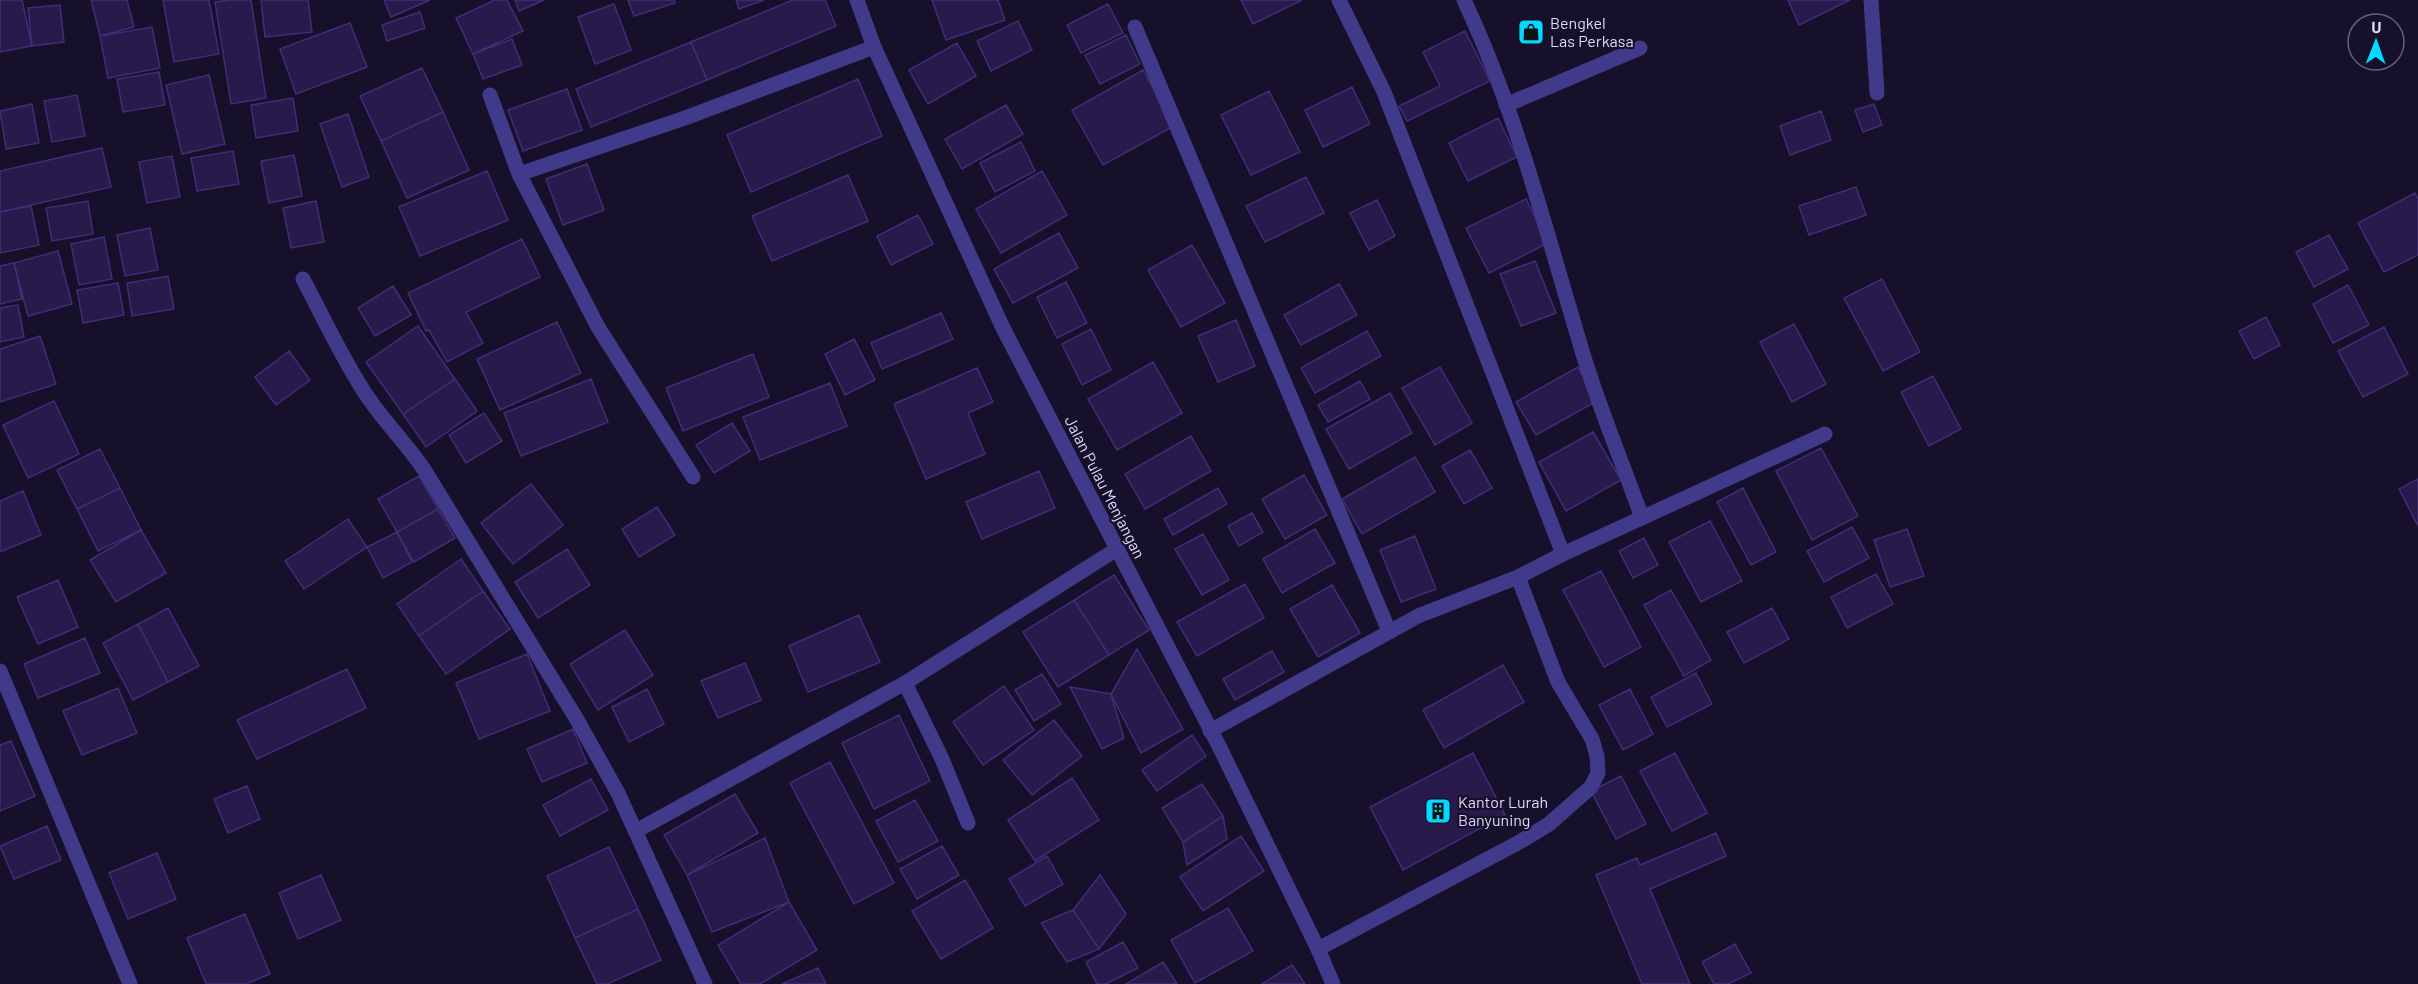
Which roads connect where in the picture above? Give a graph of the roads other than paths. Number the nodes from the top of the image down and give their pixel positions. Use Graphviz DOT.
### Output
graph roads {
  1 [pos="857,0"];
  2 [pos="1339,0"];
  3 [pos="1464,0"];
  4 [pos="1871,0"];
  5 [pos="1135,27"];
  6 [pos="874,47"];
  7 [pos="1640,48"];
  8 [pos="1877,93"];
  9 [pos="490,95"];
  10 [pos="1506,105"];
  11 [pos="519,174"];
  12 [pos="303,279"];
  13 [pos="1825,434"];
  14 [pos="693,477"];
  15 [pos="1642,518"];
  16 [pos="1117,549"];
  17 [pos="1563,554"];
  18 [pos="1518,578"];
  19 [pos="1389,631"];
  20 [pos="0,671"];
  21 [pos="905,683"];
  22 [pos="1210,731"];
  23 [pos="968,823"];
  24 [pos="636,831"];
  25 [pos="1318,949"];
  26 [pos="130,984"];
  27 [pos="705,984"];
  28 [pos="1333,984"];
  1 -- 6 [label="street, Jalan Pulau Menjangan"];
  2 -- 17 [label="street"];
  3 -- 10 [label="street"];
  4 -- 8 [label="street"];
  5 -- 19 [label="street"];
  6 -- 11 [label="street"];
  6 -- 16 [label="street, Jalan Pulau Menjangan"];
  7 -- 10 [label="street"];
  9 -- 11 [label="street"];
  10 -- 15 [label="street"];
  11 -- 14 [label="street"];
  12 -- 24 [label="street"];
  13 -- 15 [label="street"];
  15 -- 17 [label="street"];
  16 -- 21 [label="street"];
  16 -- 22 [label="street, Jalan Pulau Menjangan"];
  17 -- 18 [label="street"];
  18 -- 19 [label="street"];
  18 -- 25 [label="street"];
  19 -- 22 [label="street"];
  20 -- 26 [label="street"];
  21 -- 23 [label="street"];
  21 -- 24 [label="street"];
  22 -- 25 [label="street, Jalan Pulau Menjangan"];
  24 -- 27 [label="street"];
  25 -- 28 [label="street, Jalan Pulau Menjangan"];
}
